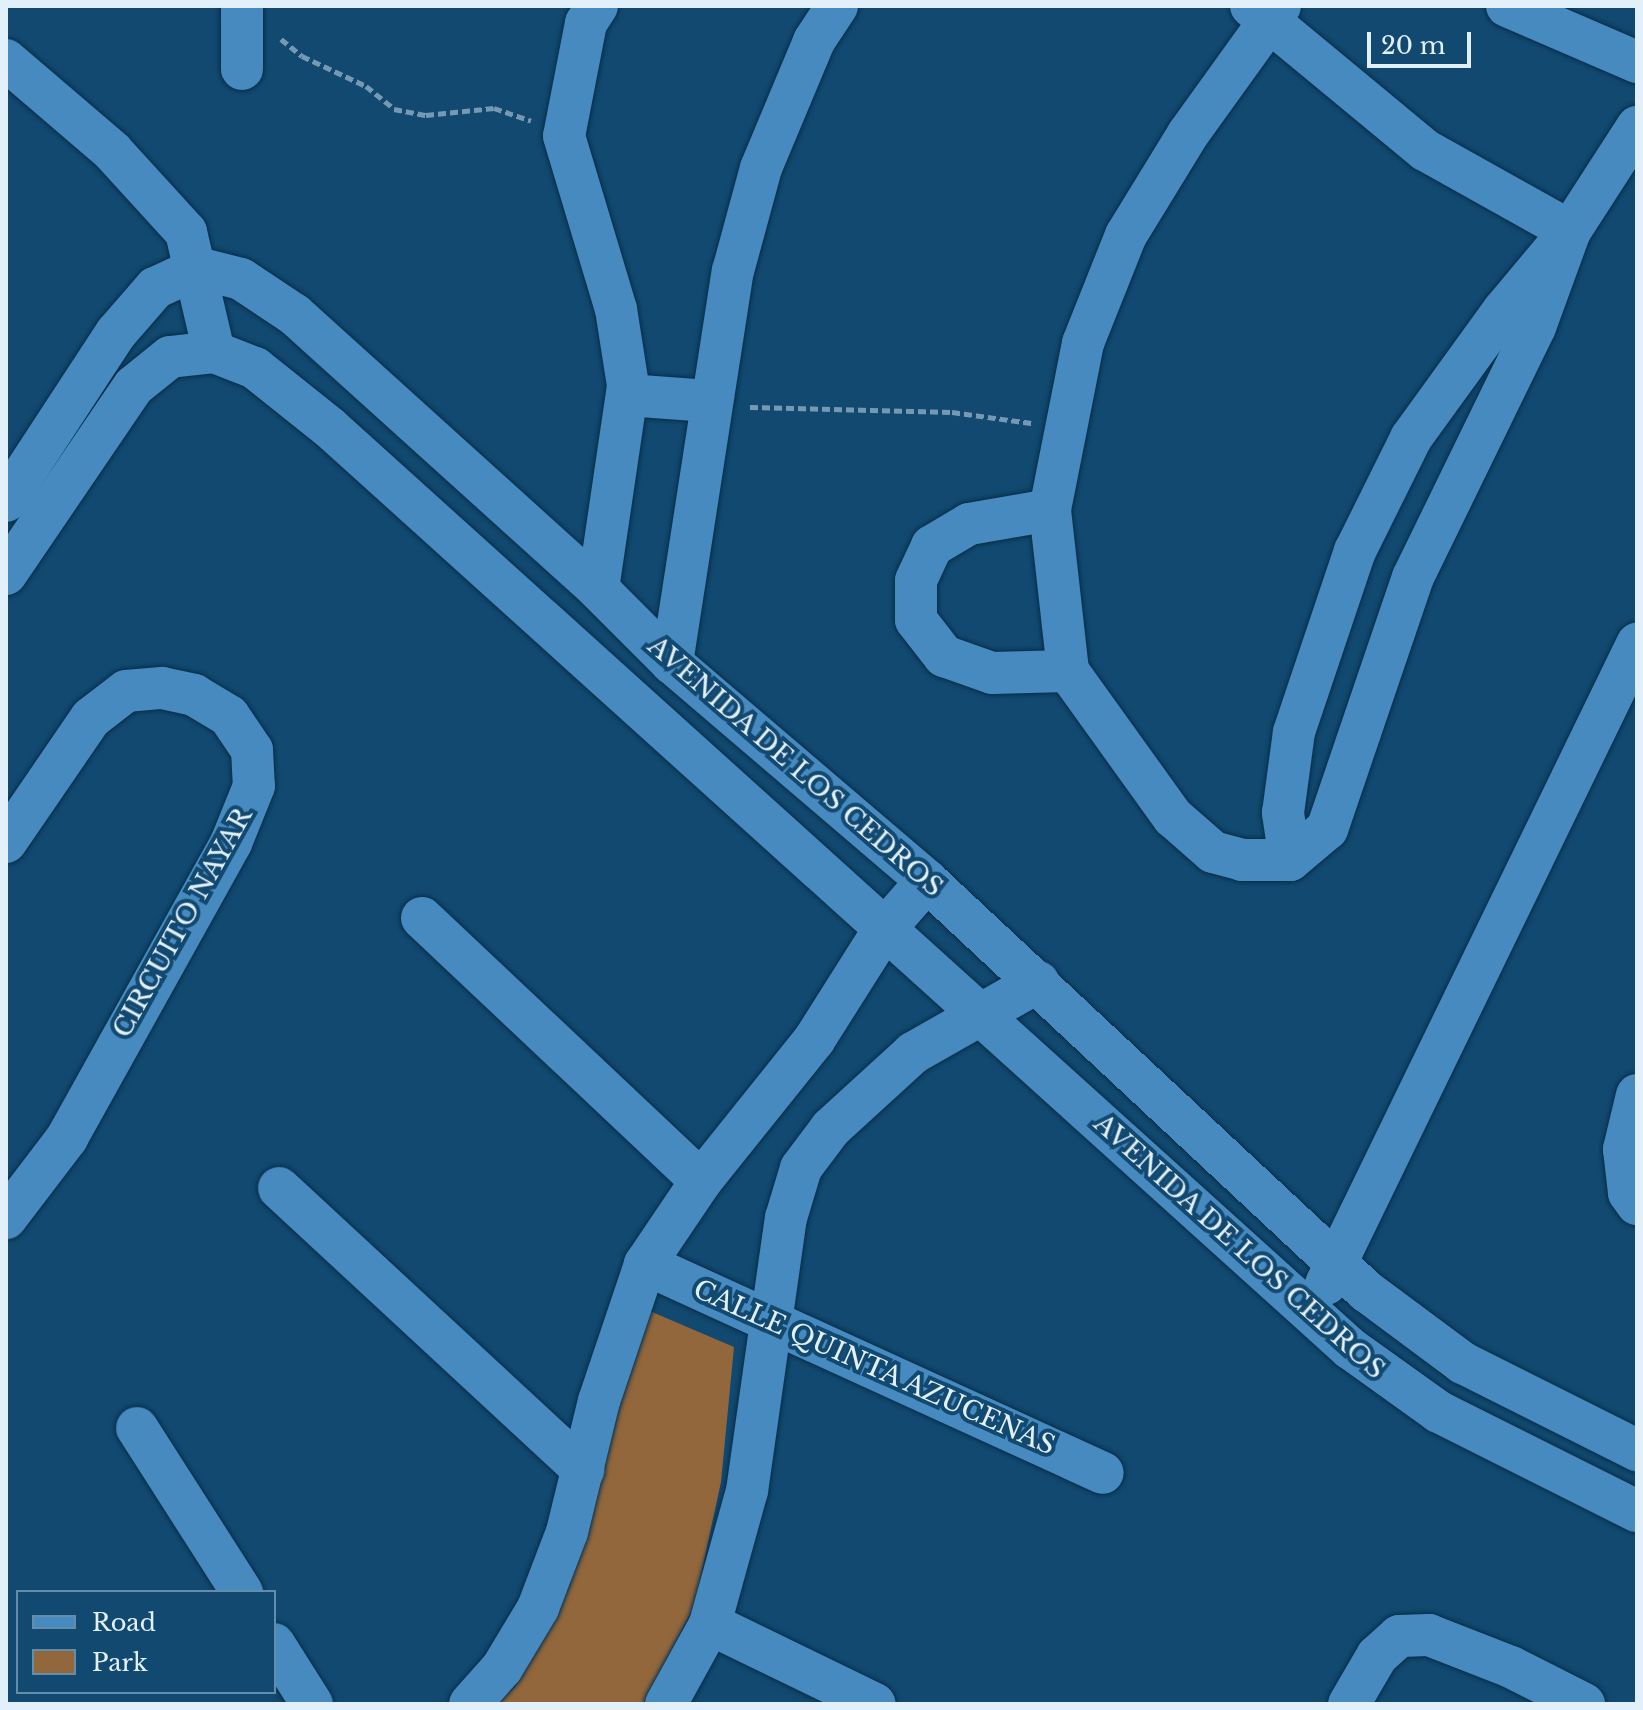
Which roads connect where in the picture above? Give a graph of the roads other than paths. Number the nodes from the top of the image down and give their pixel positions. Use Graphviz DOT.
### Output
graph roads {
  1 [pos="242,6"];
  2 [pos="597,6"];
  3 [pos="837,6"];
  4 [pos="1507,6"];
  5 [pos="1267,12"];
  6 [pos="6,60"];
  7 [pos="1637,62"];
  8 [pos="242,69"];
  9 [pos="1637,127"];
  10 [pos="1570,231"];
  11 [pos="198,268"];
  12 [pos="214,352"];
  13 [pos="627,395"];
  14 [pos="709,401"];
  15 [pos="6,501"];
  16 [pos="1050,510"];
  17 [pos="6,574"];
  18 [pos="598,589"];
  19 [pos="1637,644"];
  20 [pos="672,663"];
  21 [pos="1068,671"];
  22 [pos="6,842"];
  23 [pos="1290,860"];
  24 [pos="927,881"];
  25 [pos="422,918"];
  26 [pos="883,931"];
  27 [pos="1038,982"];
  28 [pos="981,1016"];
  29 [pos="783,1080"];
  30 [pos="1637,1095"];
  31 [pos="831,1128"];
  32 [pos="701,1181"];
  33 [pos="279,1188"];
  34 [pos="1637,1204"];
  35 [pos="6,1218"];
  36 [pos="1338,1262"];
  37 [pos="645,1264"];
  38 [pos="1310,1313"];
  39 [pos="773,1321"];
  40 [pos="137,1428"];
  41 [pos="1637,1450"];
  42 [pos="583,1470"];
  43 [pos="1103,1473"];
  44 [pos="1637,1511"];
  45 [pos="241,1590"];
  46 [pos="710,1624"];
  47 [pos="276,1647"];
  48 [pos="312,1704"];
  49 [pos="470,1704"];
  50 [pos="666,1704"];
  51 [pos="875,1704"];
  52 [pos="1349,1704"];
  53 [pos="1584,1704"];
  1 -- 8 [label="street"];
  2 -- 13 [label="street"];
  3 -- 14 [label="street"];
  4 -- 7 [label="street"];
  5 -- 10 [label="street"];
  5 -- 16 [label="street"];
  6 -- 11 [label="street"];
  9 -- 10 [label="street"];
  10 -- 23 [label="street"];
  10 -- 23 [label="street"];
  11 -- 12 [label="street"];
  11 -- 15 [label="street"];
  11 -- 18 [label="street, AVENIDA DE LOS CEDROS"];
  12 -- 17 [label="street, AVENIDA DE LOS CEDROS"];
  12 -- 26 [label="street, AVENIDA DE LOS CEDROS"];
  13 -- 14 [label="street"];
  13 -- 18 [label="street"];
  14 -- 20 [label="street"];
  16 -- 21 [label="street"];
  16 -- 21 [label="street"];
  18 -- 20 [label="street, AVENIDA DE LOS CEDROS"];
  19 -- 36 [label="street"];
  20 -- 24 [label="street, AVENIDA DE LOS CEDROS"];
  21 -- 23 [label="street"];
  22 -- 35 [label="street, CIRCUITO NAYAR"];
  24 -- 26 [label="street"];
  24 -- 27 [label="street, AVENIDA DE LOS CEDROS"];
  25 -- 32 [label="street"];
  26 -- 28 [label="street, AVENIDA DE LOS CEDROS"];
  26 -- 29 [label="street"];
  27 -- 28 [label="street"];
  27 -- 36 [label="street, AVENIDA DE LOS CEDROS"];
  28 -- 31 [label="street"];
  28 -- 38 [label="street, AVENIDA DE LOS CEDROS"];
  29 -- 31 [label="street"];
  29 -- 32 [label="street"];
  30 -- 34 [label="street"];
  31 -- 39 [label="street"];
  32 -- 37 [label="street"];
  33 -- 42 [label="street"];
  36 -- 38 [label="street"];
  36 -- 41 [label="street, AVENIDA DE LOS CEDROS"];
  37 -- 39 [label="street, CALLE QUINTA AZUCENAS"];
  37 -- 42 [label="street"];
  38 -- 44 [label="street, AVENIDA DE LOS CEDROS"];
  39 -- 43 [label="street, CALLE QUINTA AZUCENAS"];
  39 -- 46 [label="street"];
  40 -- 45 [label="street"];
  42 -- 49 [label="street"];
  46 -- 50 [label="street"];
  46 -- 51 [label="street"];
  47 -- 48 [label="street"];
  52 -- 53 [label="street"];
}
